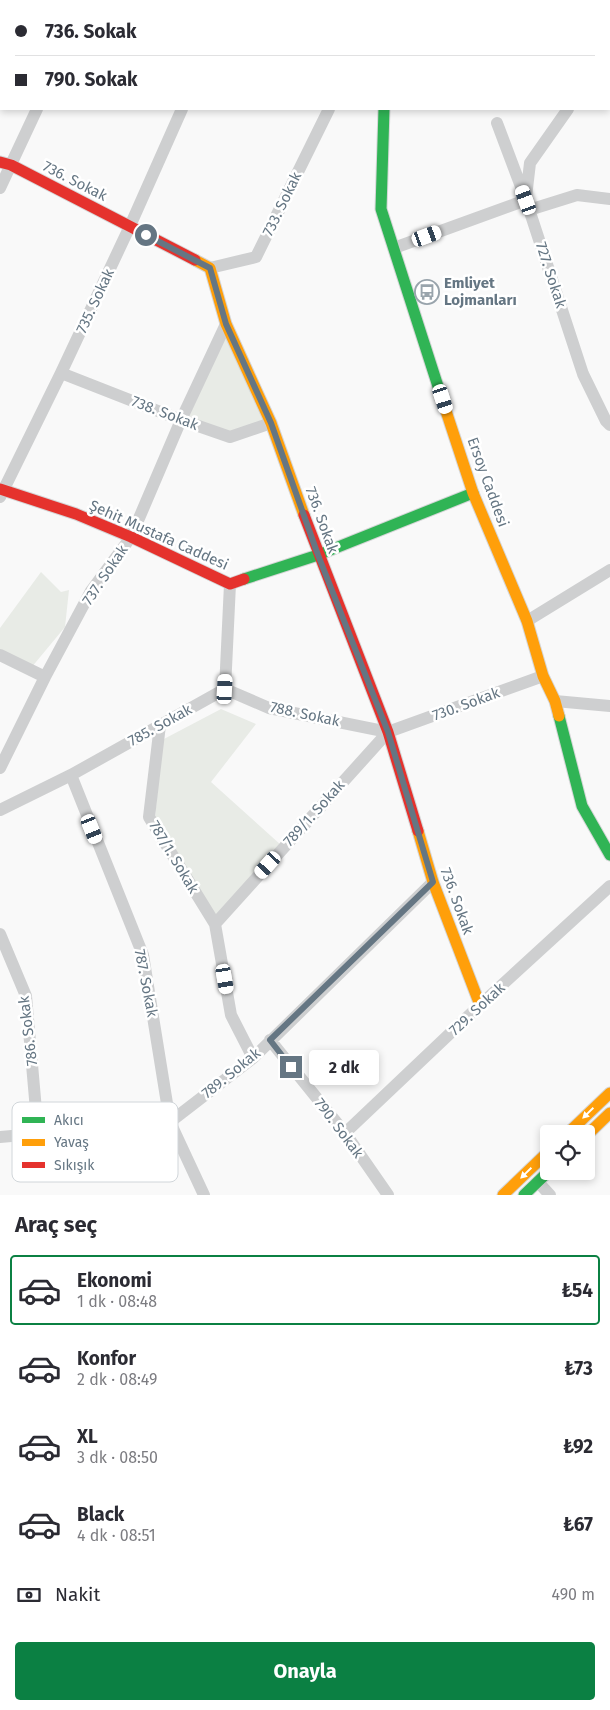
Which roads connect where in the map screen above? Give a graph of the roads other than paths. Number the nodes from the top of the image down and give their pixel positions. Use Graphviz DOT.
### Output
graph roads {
  1 [pos="36,110"];
  2 [pos="182,110"];
  3 [pos="329,110"];
  4 [pos="384,110"];
  5 [pos="567,110"];
  6 [pos="497,122"];
  7 [pos="6,163"];
  8 [pos="0,188"];
  9 [pos="610,199"];
  10 [pos="527,205"];
  11 [pos="130,226"];
  12 [pos="394,248"];
  13 [pos="210,268"];
  14 [pos="226,324"];
  15 [pos="61,373"];
  16 [pos="606,411"];
  17 [pos="182,420"];
  18 [pos="271,423"];
  19 [pos="610,425"];
  20 [pos="1,492"];
  21 [pos="474,493"];
  22 [pos="131,537"];
  23 [pos="318,555"];
  24 [pos="610,570"];
  25 [pos="230,584"];
  26 [pos="527,621"];
  27 [pos="0,655"];
  28 [pos="544,676"];
  29 [pos="45,677"];
  30 [pos="225,689"];
  31 [pos="555,701"];
  32 [pos="610,706"];
  33 [pos="160,725"];
  34 [pos="388,732"];
  35 [pos="0,768"];
  36 [pos="71,774"];
  37 [pos="0,810"];
  38 [pos="610,855"];
  39 [pos="433,882"];
  40 [pos="610,886"];
  41 [pos="215,924"];
  42 [pos="0,934"];
  43 [pos="480,1006"];
  44 [pos="270,1040"];
  45 [pos="253,1058"];
  46 [pos="610,1093"];
  47 [pos="35,1102"];
  48 [pos="167,1102"];
  49 [pos="610,1113"];
  50 [pos="178,1116"];
  51 [pos="576,1125"];
  52 [pos="595,1127"];
  53 [pos="345,1134"];
  54 [pos="178,1139"];
  55 [pos="540,1160"];
  56 [pos="538,1182"];
  57 [pos="204,1195"];
  58 [pos="388,1195"];
  59 [pos="503,1195"];
  60 [pos="524,1195"];
  61 [pos="550,1195"];
  1 -- 7 [label="street"];
  2 -- 11 [label="street, 735. Sokak"];
  3 -- 13 [label="street, 733. Sokak"];
  4 -- 12 [label="street, Ersoy Caddesi"];
  5 -- 10 [label="street"];
  6 -- 10 [label="street, 727. Sokak"];
  7 -- 8 [label="street"];
  7 -- 11 [label="street, 736. Sokak"];
  9 -- 10 [label="street"];
  10 -- 12 [label="street"];
  10 -- 16 [label="street, 727. Sokak"];
  11 -- 13 [label="street, 736. Sokak"];
  11 -- 15 [label="street, 735. Sokak"];
  12 -- 21 [label="street, Ersoy Caddesi"];
  13 -- 14 [label="street, 736. Sokak"];
  14 -- 17 [label="street, 737. Sokak"];
  14 -- 18 [label="street, 736. Sokak"];
  15 -- 17 [label="street, 738. Sokak"];
  15 -- 20 [label="street, 735. Sokak"];
  16 -- 19 [label="street, 727. Sokak"];
  17 -- 18 [label="street, 738. Sokak"];
  17 -- 22 [label="street, 737. Sokak"];
  18 -- 23 [label="street, 736. Sokak"];
  20 -- 22 [label="street, Şehit Mustafa Caddesi"];
  21 -- 23 [label="street, Şehit Mustafa Caddesi"];
  21 -- 26 [label="street, Ersoy Caddesi"];
  22 -- 25 [label="street, Şehit Mustafa Caddesi"];
  22 -- 29 [label="street, 737. Sokak"];
  23 -- 25 [label="street, Şehit Mustafa Caddesi"];
  23 -- 34 [label="street, 736. Sokak"];
  24 -- 26 [label="street"];
  25 -- 30 [label="street"];
  26 -- 28 [label="street, Ersoy Caddesi"];
  27 -- 29 [label="street"];
  28 -- 31 [label="street, Ersoy Caddesi"];
  28 -- 34 [label="street, 730. Sokak"];
  29 -- 35 [label="street, 737. Sokak"];
  30 -- 33 [label="street, 785. Sokak"];
  30 -- 34 [label="street, 788. Sokak"];
  31 -- 32 [label="street"];
  31 -- 38 [label="street, Ersoy Caddesi"];
  33 -- 36 [label="street, 785. Sokak"];
  33 -- 41 [label="street, 787/1. Sokak"];
  34 -- 39 [label="street, 736. Sokak"];
  34 -- 41 [label="street, 789/1. Sokak"];
  36 -- 37 [label="street, 785. Sokak"];
  36 -- 48 [label="street, 787. Sokak"];
  39 -- 43 [label="street, 736. Sokak"];
  39 -- 44 [label="street, 789. Sokak"];
  40 -- 43 [label="street, 729. Sokak"];
  41 -- 45 [label="street"];
  42 -- 47 [label="street, 786. Sokak"];
  43 -- 53 [label="street, 729. Sokak"];
  44 -- 45 [label="street, 789. Sokak"];
  44 -- 53 [label="street, 790. Sokak"];
  45 -- 50 [label="street, 789. Sokak"];
  46 -- 51 [label="street, one-way"];
  49 -- 52 [label="street"];
  53 -- 58 [label="street, 790. Sokak"];
  54 -- 57 [label="street, 787. Sokak"];
  55 -- 59 [label="street, one-way"];
  56 -- 60 [label="street"];
  56 -- 61 [label="street"];
}
